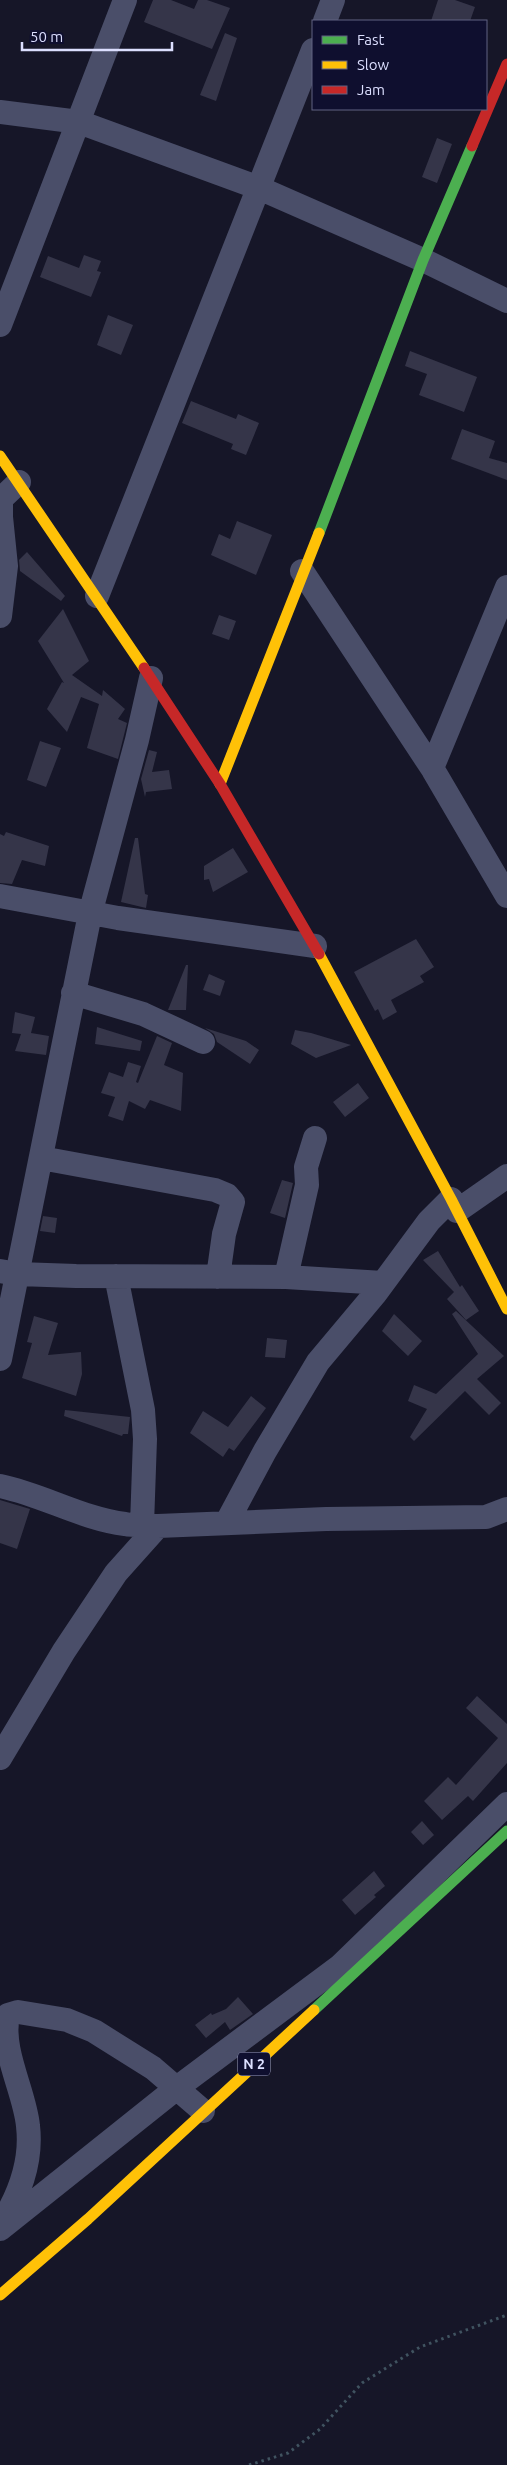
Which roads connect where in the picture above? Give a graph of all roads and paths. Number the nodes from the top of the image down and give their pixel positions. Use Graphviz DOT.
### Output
graph roads {
  1 [pos="126,0"];
  2 [pos="333,0"];
  3 [pos="325,20"];
  4 [pos="312,53"];
  5 [pos="507,64"];
  6 [pos="0,112"];
  7 [pos="79,122"];
  8 [pos="259,188"];
  9 [pos="423,260"];
  10 [pos="507,301"];
  11 [pos="0,325"];
  12 [pos="0,456"];
  13 [pos="19,482"];
  14 [pos="302,571"];
  15 [pos="507,587"];
  16 [pos="96,596"];
  17 [pos="0,616"];
  18 [pos="151,678"];
  19 [pos="432,768"];
  20 [pos="220,784"];
  21 [pos="0,896"];
  22 [pos="507,896"];
  23 [pos="90,914"];
  24 [pos="315,946"];
  25 [pos="73,993"];
  26 [pos="203,1042"];
  27 [pos="315,1138"];
  28 [pos="41,1158"];
  29 [pos="507,1176"];
  30 [pos="454,1205"];
  31 [pos="9,1273"];
  32 [pos="116,1276"];
  33 [pos="218,1277"];
  34 [pos="286,1277"];
  35 [pos="383,1283"];
  36 [pos="507,1309"];
  37 [pos="0,1359"];
  38 [pos="0,1486"];
  39 [pos="507,1510"];
  40 [pos="227,1522"];
  41 [pos="150,1525"];
  42 [pos="0,1758"];
  43 [pos="507,1804"];
  44 [pos="505,1841"];
  45 [pos="178,2087"];
  46 [pos="203,2111"];
  47 [pos="0,2228"];
  48 [pos="0,2295"];
  49 [pos="507,2315"];
  50 [pos="248,2465"];
  1 -- 7 [label="street"];
  2 -- 3 [label="street"];
  4 -- 8 [label="street"];
  5 -- 9 [label="street"];
  6 -- 7 [label="street"];
  7 -- 8 [label="street"];
  7 -- 11 [label="street"];
  8 -- 9 [label="street"];
  8 -- 16 [label="street"];
  9 -- 10 [label="street"];
  9 -- 14 [label="street"];
  12 -- 13 [label="street"];
  13 -- 16 [label="street"];
  13 -- 17 [label="street"];
  14 -- 19 [label="street"];
  14 -- 20 [label="street"];
  15 -- 19 [label="street"];
  16 -- 18 [label="street"];
  18 -- 20 [label="street"];
  18 -- 23 [label="street"];
  19 -- 22 [label="street"];
  20 -- 24 [label="street"];
  21 -- 23 [label="street"];
  23 -- 24 [label="street"];
  23 -- 25 [label="street"];
  24 -- 30 [label="street"];
  25 -- 26 [label="street"];
  25 -- 28 [label="street"];
  27 -- 34 [label="street"];
  28 -- 31 [label="street"];
  28 -- 33 [label="street"];
  29 -- 30 [label="street"];
  30 -- 35 [label="street"];
  30 -- 36 [label="street"];
  31 -- 32 [label="street"];
  31 -- 37 [label="street"];
  32 -- 33 [label="street"];
  32 -- 41 [label="street"];
  33 -- 34 [label="street"];
  34 -- 35 [label="street"];
  35 -- 40 [label="street"];
  38 -- 41 [label="street"];
  39 -- 40 [label="street"];
  40 -- 41 [label="street"];
  41 -- 42 [label="street"];
  43 -- 45 [label="street"];
  44 -- 46 [label="street, N 2"];
  45 -- 46 [label="street"];
  45 -- 47 [label="street"];
  45 -- 47 [label="street"];
  46 -- 48 [label="street, N 2"];
  49 -- 50 [label="path"];
}
